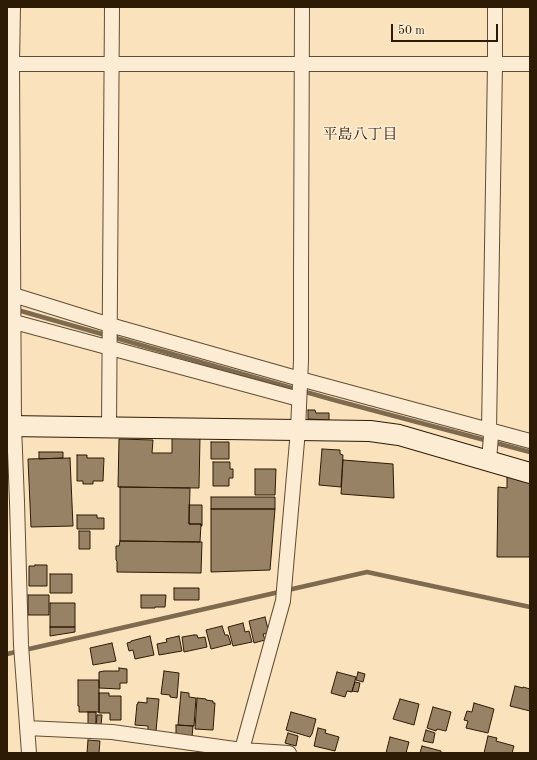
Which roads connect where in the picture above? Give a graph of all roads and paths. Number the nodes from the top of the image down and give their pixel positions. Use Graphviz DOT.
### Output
graph roads {
  1 [pos="13,7"];
  2 [pos="112,7"];
  3 [pos="302,7"];
  4 [pos="495,7"];
  5 [pos="10,64"];
  6 [pos="301,64"];
  7 [pos="495,64"];
  8 [pos="530,64"];
  9 [pos="111,65"];
  10 [pos="11,297"];
  11 [pos="11,320"];
  12 [pos="110,336"];
  13 [pos="300,390"];
  14 [pos="10,426"];
  15 [pos="109,428"];
  16 [pos="298,430"];
  17 [pos="490,433"];
  18 [pos="530,441"];
  19 [pos="490,456"];
  20 [pos="530,473"];
  21 [pos="12,502"];
  22 [pos="27,728"];
  23 [pos="241,752"];
  24 [pos="29,753"];
  25 [pos="289,753"];
  1 -- 5 [label="street"];
  2 -- 9 [label="street"];
  3 -- 6 [label="street"];
  4 -- 7 [label="street"];
  5 -- 9 [label="street"];
  5 -- 10 [label="street"];
  6 -- 7 [label="street"];
  6 -- 9 [label="street"];
  6 -- 13 [label="street"];
  7 -- 8 [label="street"];
  7 -- 17 [label="street"];
  9 -- 12 [label="street"];
  10 -- 11 [label="street"];
  10 -- 12 [label="street"];
  11 -- 12 [label="street"];
  11 -- 14 [label="street"];
  12 -- 13 [label="street"];
  12 -- 13 [label="street"];
  12 -- 15 [label="street"];
  13 -- 16 [label="street"];
  13 -- 17 [label="street"];
  14 -- 15 [label="street"];
  14 -- 21 [label="street"];
  15 -- 16 [label="street"];
  16 -- 19 [label="street"];
  16 -- 23 [label="street"];
  17 -- 18 [label="street"];
  17 -- 19 [label="street"];
  19 -- 20 [label="street"];
  21 -- 22 [label="street"];
  22 -- 23 [label="street"];
  22 -- 24 [label="street"];
  23 -- 25 [label="street"];
}
